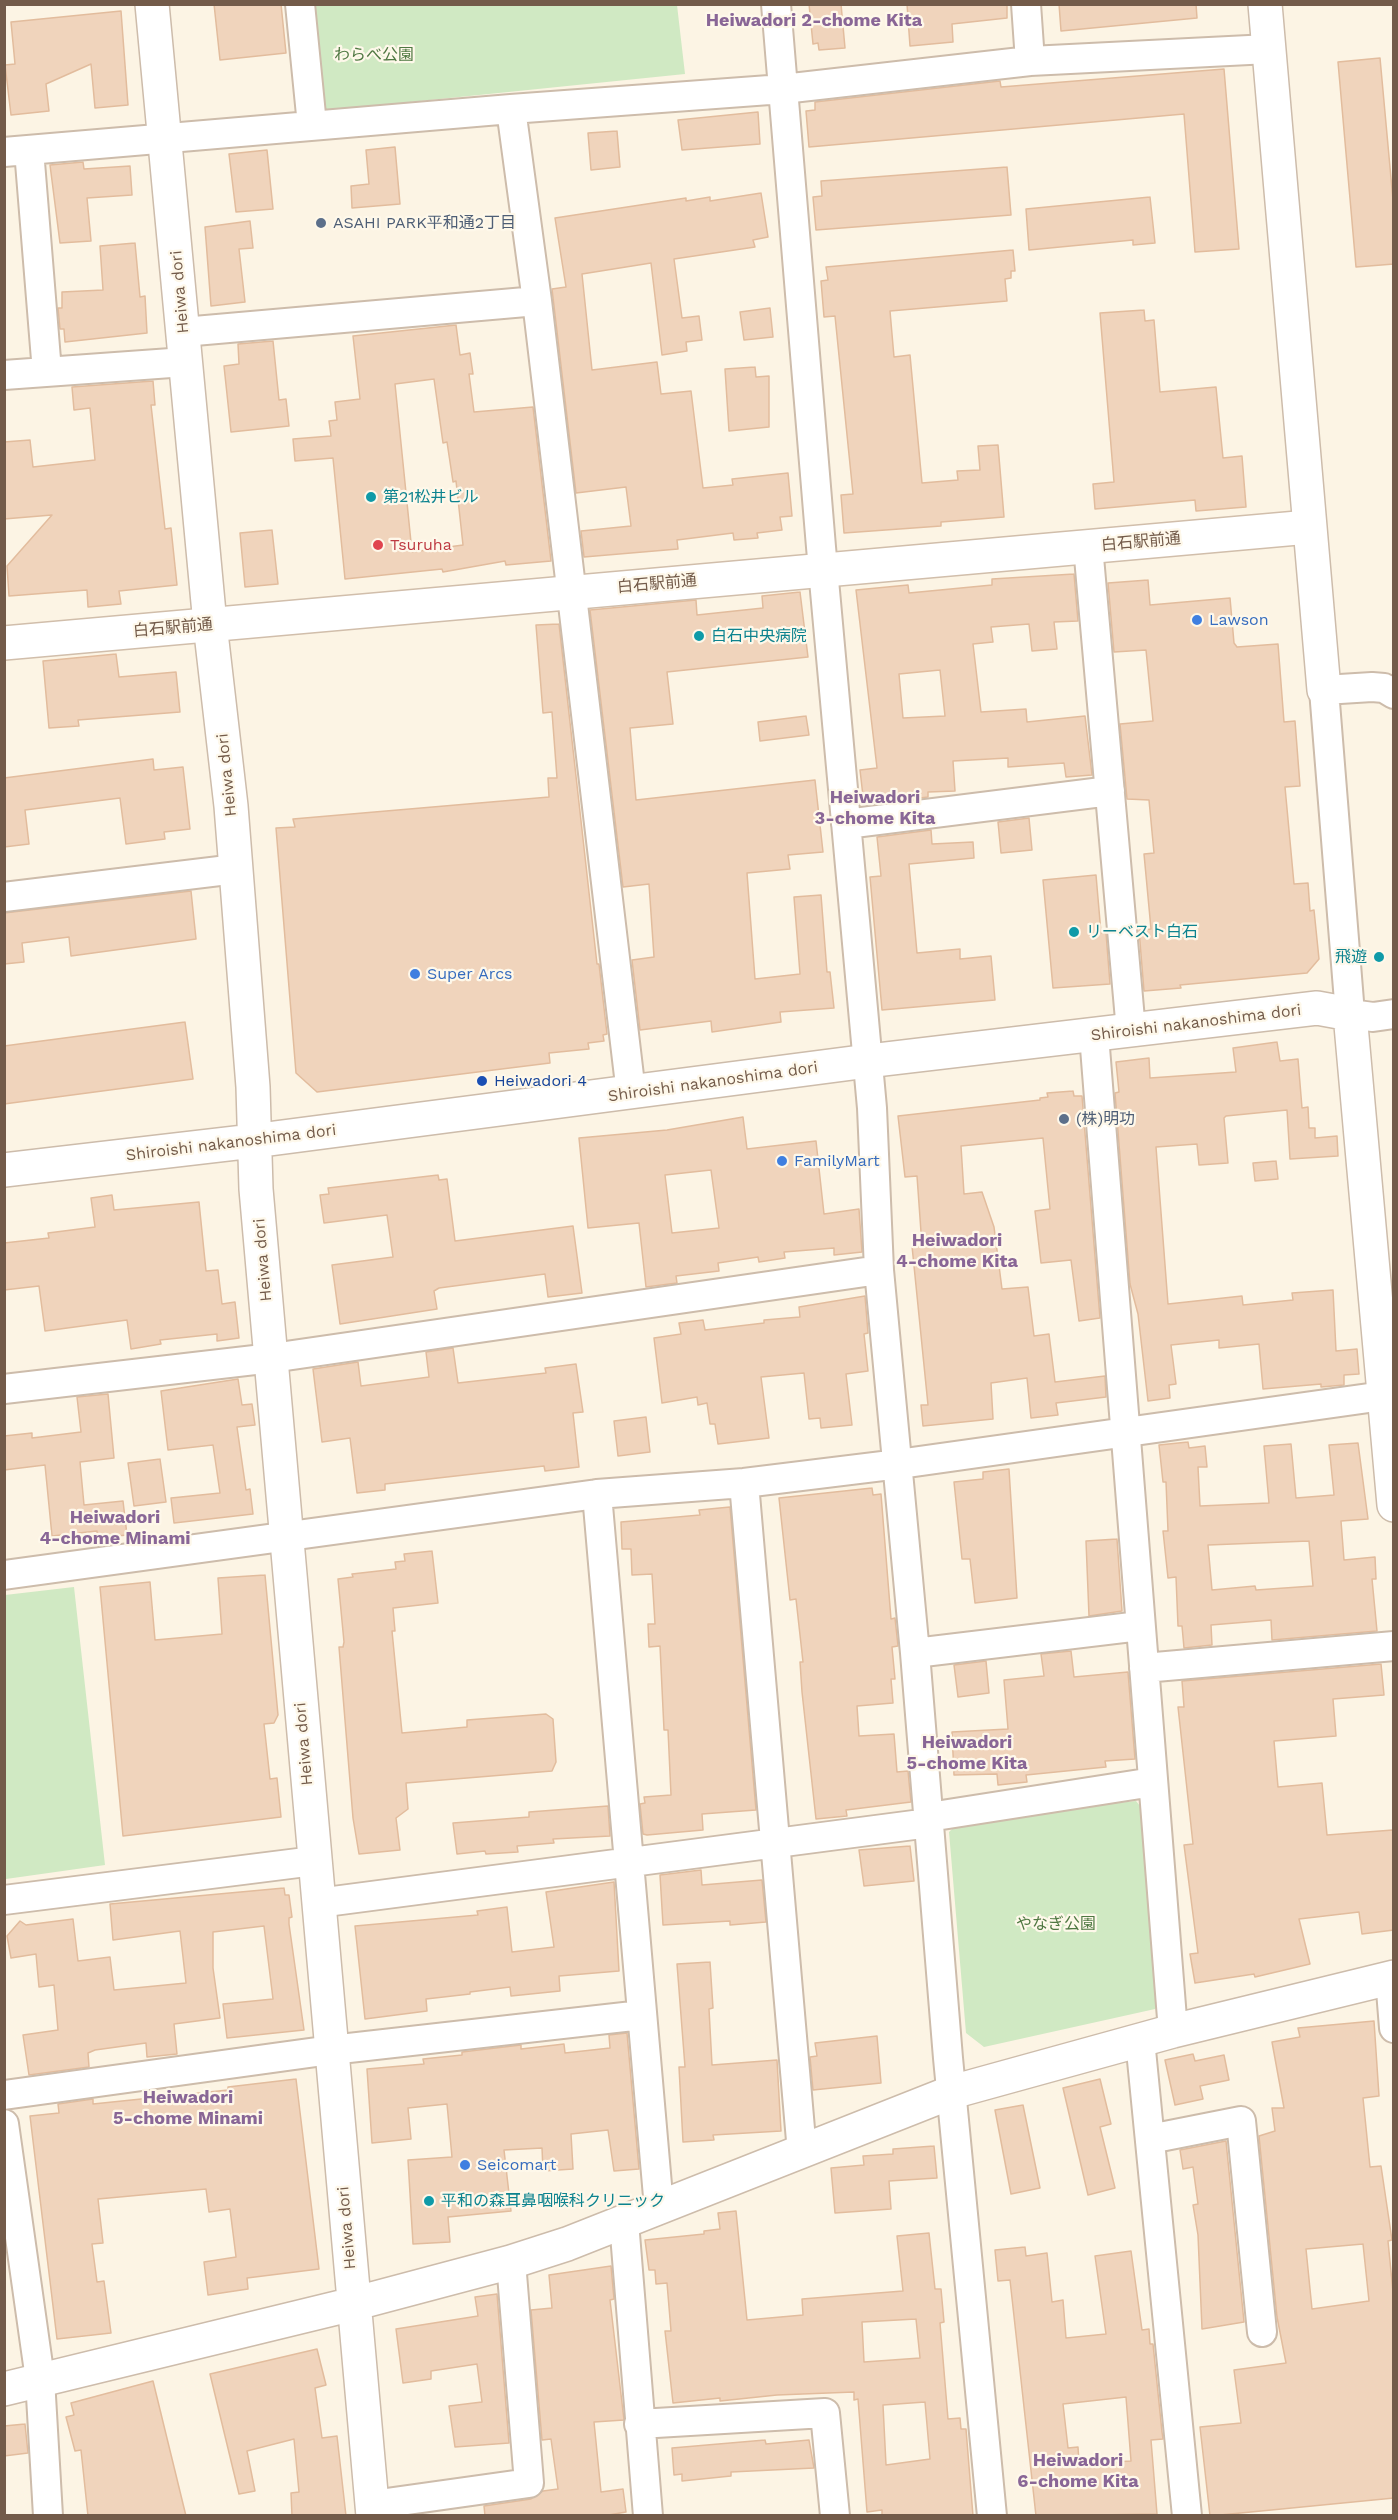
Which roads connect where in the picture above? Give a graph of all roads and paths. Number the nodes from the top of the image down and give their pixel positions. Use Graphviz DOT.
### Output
graph roads {
  1 [pos="152,4"];
  2 [pos="300,4"];
  3 [pos="776,4"];
  4 [pos="1026,4"];
  5 [pos="1265,4"];
  6 [pos="1269,49"];
  7 [pos="1030,61"];
  8 [pos="783,89"];
  9 [pos="511,109"];
  10 [pos="312,125"];
  11 [pos="166,139"];
  12 [pos="17,151"];
  13 [pos="537,301"];
  14 [pos="184,347"];
  15 [pos="47,372"];
  16 [pos="4,375"];
  17 [pos="1309,527"];
  18 [pos="1088,546"];
  19 [pos="824,569"];
  20 [pos="570,592"];
  21 [pos="210,624"];
  22 [pos="4,642"];
  23 [pos="1324,690"];
  24 [pos="1394,694"];
  25 [pos="1110,791"];
  26 [pos="846,824"];
  27 [pos="236,869"];
  28 [pos="4,897"];
  29 [pos="1350,1014"];
  30 [pos="1394,1014"];
  31 [pos="1131,1031"];
  32 [pos="1094,1035"];
  33 [pos="868,1061"];
  34 [pos="631,1093"];
  35 [pos="253,1141"];
  36 [pos="4,1170"];
  37 [pos="879,1270"];
  38 [pos="272,1358"];
  39 [pos="4,1389"];
  40 [pos="1383,1396"];
  41 [pos="1127,1434"];
  42 [pos="899,1464"];
  43 [pos="744,1483"];
  44 [pos="597,1494"];
  45 [pos="1394,1505"];
  46 [pos="287,1538"];
  47 [pos="4,1575"];
  48 [pos="1140,1626"];
  49 [pos="1394,1646"];
  50 [pos="915,1653"];
  51 [pos="1144,1668"];
  52 [pos="1153,1782"];
  53 [pos="929,1820"];
  54 [pos="777,1844"];
  55 [pos="314,1861"];
  56 [pos="627,1862"];
  57 [pos="4,1900"];
  58 [pos="318,1903"];
  59 [pos="1392,1978"];
  60 [pos="642,2015"];
  61 [pos="1394,2028"];
  62 [pos="1173,2031"];
  63 [pos="1140,2040"];
  64 [pos="331,2050"];
  65 [pos="952,2092"];
  66 [pos="4,2095"];
  67 [pos="4,2124"];
  68 [pos="1150,2139"];
  69 [pos="802,2152"];
  70 [pos="658,2208"];
  71 [pos="624,2222"];
  72 [pos="511,2262"];
  73 [pos="353,2304"];
  74 [pos="1262,2332"];
  75 [pos="40,2379"];
  76 [pos="4,2389"];
  77 [pos="639,2424"];
  78 [pos="372,2510"];
  79 [pos="48,2516"];
  80 [pos="648,2516"];
  81 [pos="835,2516"];
  82 [pos="992,2516"];
  83 [pos="1186,2516"];
  1 -- 11 [label="street, Heiwa dori"];
  2 -- 10 [label="street"];
  3 -- 8 [label="street"];
  4 -- 7 [label="street"];
  5 -- 6 [label="street"];
  6 -- 7 [label="street"];
  6 -- 17 [label="street"];
  7 -- 8 [label="street"];
  8 -- 9 [label="street"];
  8 -- 19 [label="street"];
  9 -- 10 [label="street"];
  9 -- 13 [label="street"];
  10 -- 11 [label="street"];
  11 -- 12 [label="street"];
  11 -- 14 [label="street, Heiwa dori"];
  12 -- 15 [label="street"];
  13 -- 14 [label="street"];
  13 -- 20 [label="street"];
  14 -- 15 [label="street"];
  14 -- 21 [label="street, Heiwa dori"];
  15 -- 16 [label="street"];
  17 -- 18 [label="street, 白石駅前通"];
  17 -- 23 [label="street"];
  18 -- 19 [label="street, 白石駅前通"];
  18 -- 25 [label="street"];
  19 -- 20 [label="street, 白石駅前通"];
  19 -- 26 [label="street"];
  20 -- 21 [label="street, 白石駅前通"];
  20 -- 34 [label="street"];
  21 -- 22 [label="street, 白石駅前通"];
  21 -- 27 [label="street, Heiwa dori"];
  23 -- 24 [label="street"];
  23 -- 29 [label="street"];
  25 -- 26 [label="street"];
  25 -- 31 [label="street"];
  26 -- 33 [label="street"];
  27 -- 28 [label="street"];
  27 -- 35 [label="street, Heiwa dori"];
  29 -- 30 [label="street"];
  29 -- 31 [label="street, Shiroishi nakanoshima dori"];
  29 -- 40 [label="street"];
  31 -- 32 [label="street, Shiroishi nakanoshima dori"];
  32 -- 33 [label="street, Shiroishi nakanoshima dori"];
  32 -- 41 [label="street"];
  33 -- 34 [label="street, Shiroishi nakanoshima dori"];
  33 -- 37 [label="street"];
  34 -- 35 [label="street, Shiroishi nakanoshima dori"];
  35 -- 36 [label="street, Shiroishi nakanoshima dori"];
  35 -- 38 [label="street, Heiwa dori"];
  37 -- 38 [label="street"];
  37 -- 42 [label="street"];
  38 -- 39 [label="street"];
  38 -- 46 [label="street, Heiwa dori"];
  40 -- 41 [label="street"];
  40 -- 45 [label="street"];
  41 -- 42 [label="street"];
  41 -- 48 [label="street"];
  42 -- 43 [label="street"];
  42 -- 50 [label="street"];
  43 -- 44 [label="street"];
  43 -- 54 [label="street"];
  44 -- 46 [label="street"];
  44 -- 56 [label="street"];
  46 -- 47 [label="street"];
  46 -- 55 [label="street, Heiwa dori"];
  48 -- 50 [label="street"];
  48 -- 51 [label="street"];
  49 -- 51 [label="street"];
  50 -- 53 [label="street"];
  51 -- 52 [label="street"];
  52 -- 53 [label="street"];
  52 -- 62 [label="street"];
  53 -- 54 [label="street"];
  53 -- 65 [label="street"];
  54 -- 56 [label="street"];
  54 -- 69 [label="street"];
  55 -- 57 [label="street"];
  55 -- 58 [label="street, Heiwa dori"];
  56 -- 58 [label="street"];
  56 -- 60 [label="street"];
  58 -- 64 [label="street, Heiwa dori"];
  59 -- 61 [label="street"];
  59 -- 62 [label="street"];
  60 -- 64 [label="street"];
  60 -- 70 [label="street"];
  62 -- 63 [label="street"];
  63 -- 65 [label="street"];
  63 -- 68 [label="street"];
  64 -- 66 [label="street"];
  64 -- 73 [label="street, Heiwa dori"];
  65 -- 69 [label="street"];
  65 -- 82 [label="street"];
  67 -- 75 [label="street"];
  68 -- 74 [label="street"];
  68 -- 83 [label="street"];
  69 -- 70 [label="street"];
  70 -- 71 [label="street"];
  71 -- 72 [label="street"];
  71 -- 77 [label="street"];
  72 -- 73 [label="street"];
  72 -- 78 [label="street"];
  73 -- 75 [label="street"];
  73 -- 78 [label="street, Heiwa dori"];
  75 -- 76 [label="street"];
  75 -- 79 [label="street"];
  77 -- 80 [label="street"];
  77 -- 81 [label="street"];
}
